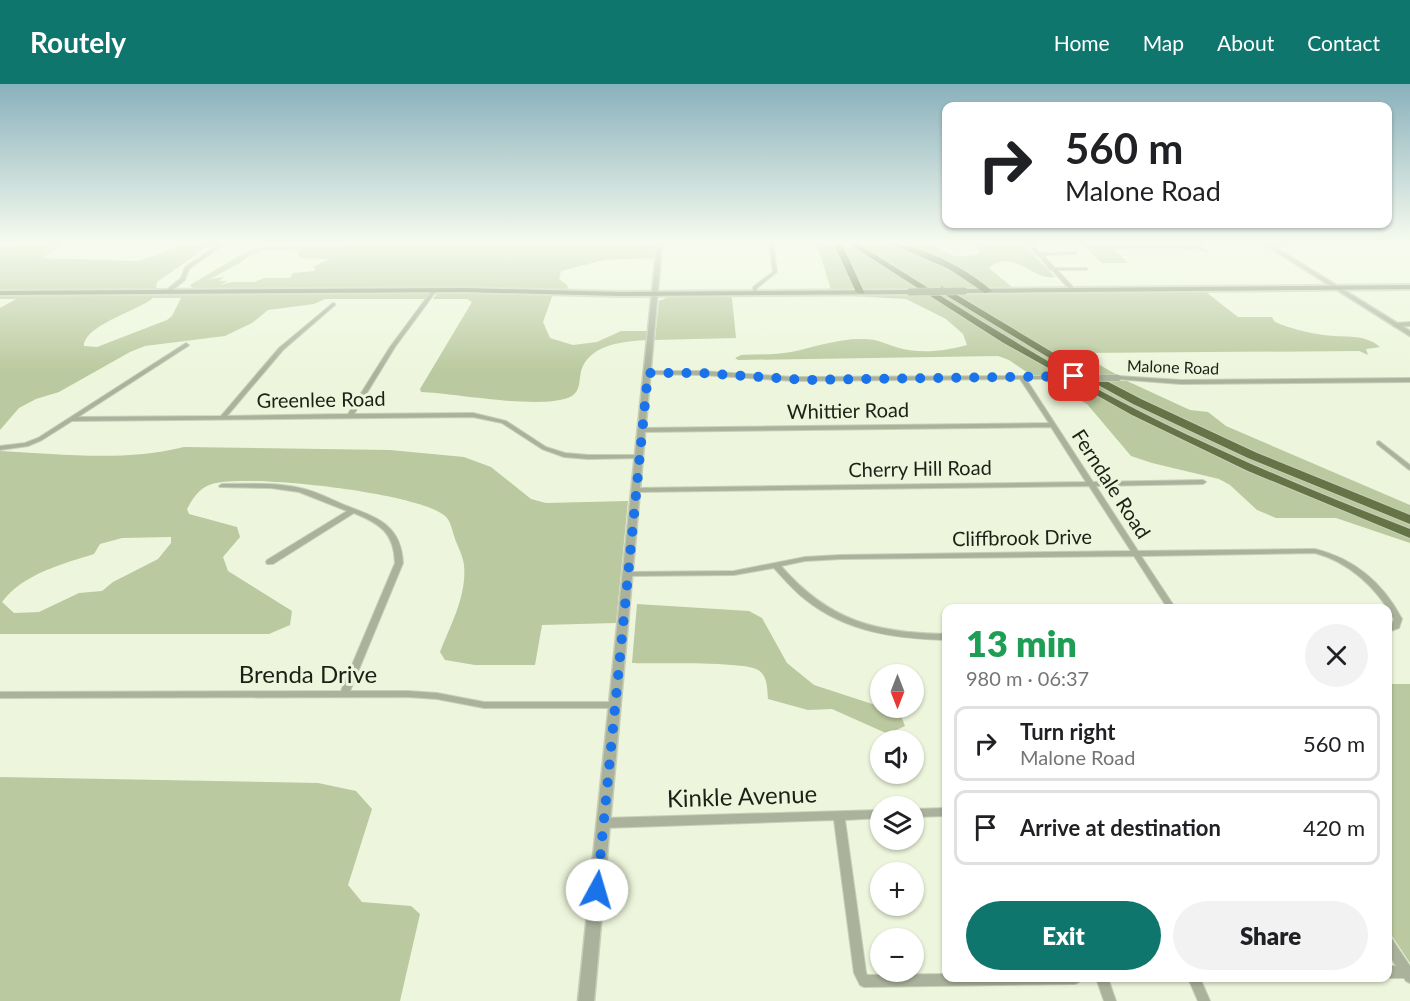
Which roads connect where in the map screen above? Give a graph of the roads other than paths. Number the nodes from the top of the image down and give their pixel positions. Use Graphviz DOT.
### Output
graph roads {
  1 [pos="173,287"];
  2 [pos="657,287"];
  3 [pos="757,287"];
  4 [pos="858,287"];
  5 [pos="921,287"];
  6 [pos="938,287"];
  7 [pos="982,287"];
  8 [pos="1069,287"];
  9 [pos="1410,287"];
  10 [pos="1336,288"];
  11 [pos="435,290"];
  12 [pos="1072,290"];
  13 [pos="988,291"];
  14 [pos="167,292"];
  15 [pos="860,292"];
  16 [pos="0,293"];
  17 [pos="755,293"];
  18 [pos="656,294"];
  19 [pos="333,304"];
  20 [pos="1410,324"];
  21 [pos="1395,325"];
  22 [pos="1410,334"];
  23 [pos="186,345"];
  24 [pos="648,373"];
  25 [pos="1022,377"];
  26 [pos="1410,380"];
  27 [pos="350,416"];
  28 [pos="223,417"];
  29 [pos="71,419"];
  30 [pos="1053,425"];
  31 [pos="643,430"];
  32 [pos="1379,443"];
  33 [pos="0,448"];
  34 [pos="640,457"];
  35 [pos="1409,467"];
  36 [pos="1203,482"];
  37 [pos="1091,483"];
  38 [pos="222,486"];
  39 [pos="637,490"];
  40 [pos="354,510"];
  41 [pos="1410,520"];
  42 [pos="1410,534"];
  43 [pos="1135,552"];
  44 [pos="270,562"];
  45 [pos="776,565"];
  46 [pos="629,574"];
  47 [pos="1169,604"];
  48 [pos="1388,604"];
  49 [pos="1392,608"];
  50 [pos="1392,628"];
  51 [pos="942,637"];
  52 [pos="344,694"];
  53 [pos="0,695"];
  54 [pos="616,705"];
  55 [pos="942,812"];
  56 [pos="924,813"];
  57 [pos="870,814"];
  58 [pos="838,815"];
  59 [pos="604,823"];
  60 [pos="1392,949"];
  61 [pos="1392,972"];
  62 [pos="1408,974"];
  63 [pos="942,981"];
  64 [pos="1103,982"];
  65 [pos="1196,982"];
  66 [pos="586,1001"];
  67 [pos="1110,1001"];
  68 [pos="1204,1001"];
  1 -- 14 [label="street"];
  2 -- 18 [label="street"];
  3 -- 17 [label="street"];
  4 -- 15 [label="highway"];
  5 -- 42 [label="highway"];
  6 -- 41 [label="highway"];
  7 -- 13 [label="highway"];
  8 -- 12 [label="street"];
  9 -- 10 [label="main road"];
  10 -- 12 [label="main road"];
  10 -- 21 [label="street"];
  11 -- 14 [label="main road"];
  11 -- 18 [label="main road"];
  11 -- 27 [label="street"];
  12 -- 13 [label="main road"];
  13 -- 15 [label="main road, bridge"];
  14 -- 16 [label="main road"];
  15 -- 17 [label="main road"];
  17 -- 18 [label="main road"];
  18 -- 24 [label="street"];
  19 -- 28 [label="street"];
  20 -- 21 [label="street"];
  21 -- 22 [label="street"];
  23 -- 29 [label="street"];
  24 -- 25 [label="street, Malone Road"];
  24 -- 31 [label="street"];
  25 -- 26 [label="street, Malone Road, bridge"];
  25 -- 30 [label="street, Ferndale Road"];
  27 -- 28 [label="street, Greenlee Road"];
  27 -- 34 [label="street, Greenlee Road"];
  28 -- 29 [label="street, Greenlee Road"];
  29 -- 33 [label="street"];
  30 -- 31 [label="street, Whittier Road"];
  30 -- 37 [label="street, Ferndale Road"];
  31 -- 34 [label="street"];
  32 -- 35 [label="street"];
  34 -- 39 [label="street"];
  36 -- 37 [label="street, Cherry Hill Road"];
  37 -- 39 [label="street, Cherry Hill Road"];
  37 -- 43 [label="street, Ferndale Road"];
  38 -- 40 [label="street"];
  39 -- 46 [label="street"];
  40 -- 44 [label="street"];
  40 -- 52 [label="street"];
  43 -- 45 [label="street, Cliffbrook Drive"];
  43 -- 47 [label="street, Ferndale Road"];
  43 -- 48 [label="street, Cliffbrook Drive"];
  45 -- 46 [label="street, Cliffbrook Drive"];
  45 -- 51 [label="street"];
  46 -- 54 [label="street"];
  49 -- 50 [label="street, Cliffbrook Drive"];
  52 -- 53 [label="street, Brenda Drive"];
  52 -- 54 [label="street, Brenda Drive"];
  54 -- 59 [label="street"];
  55 -- 56 [label="street"];
  57 -- 58 [label="street, Kinkle Avenue"];
  58 -- 59 [label="street, Kinkle Avenue"];
  58 -- 63 [label="street"];
  59 -- 66 [label="street"];
  60 -- 62 [label="street"];
  61 -- 62 [label="street"];
  64 -- 67 [label="street"];
  65 -- 68 [label="street"];
}
